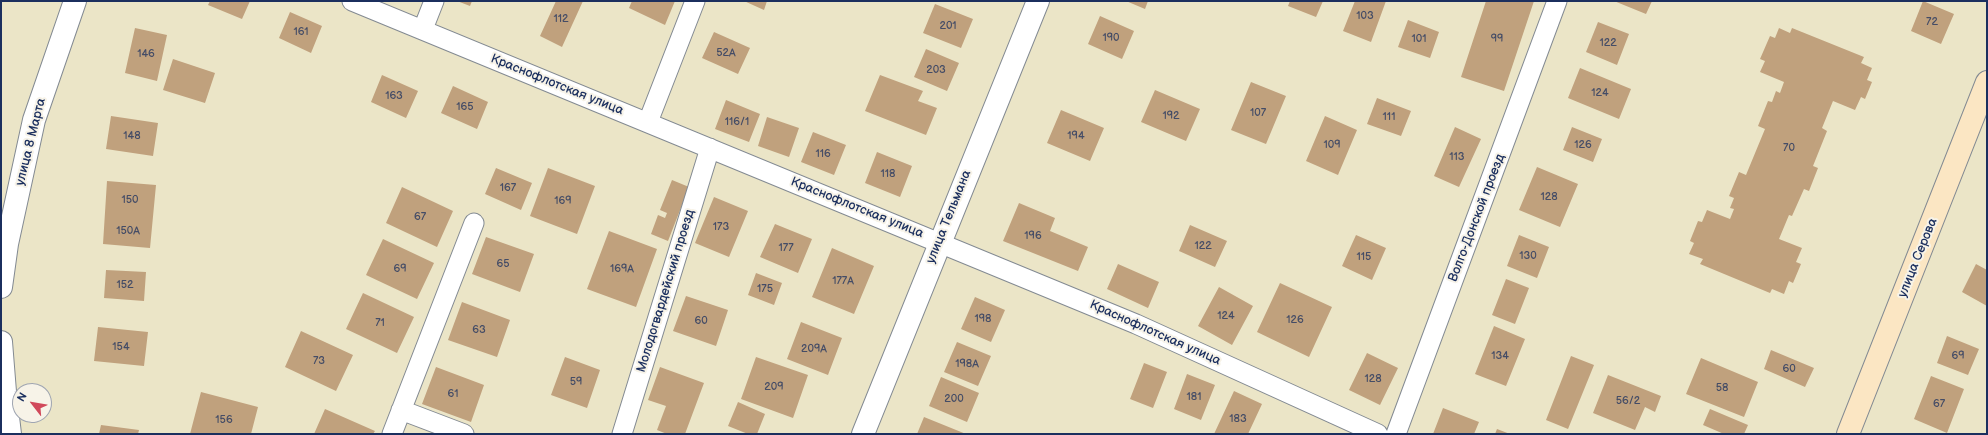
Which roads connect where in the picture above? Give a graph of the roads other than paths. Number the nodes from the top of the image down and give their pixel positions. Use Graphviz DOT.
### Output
graph roads {
  1 [pos="75,1"];
  2 [pos="352,1"];
  3 [pos="434,1"];
  4 [pos="696,1"];
  5 [pos="1038,1"];
  6 [pos="1558,1"];
  7 [pos="423,29"];
  8 [pos="1987,82"];
  9 [pos="648,122"];
  10 [pos="710,148"];
  11 [pos="474,223"];
  12 [pos="939,242"];
  13 [pos="1,287"];
  14 [pos="1,342"];
  15 [pos="401,410"];
  16 [pos="10,434"];
  17 [pos="392,434"];
  18 [pos="464,434"];
  19 [pos="622,434"];
  20 [pos="863,434"];
  21 [pos="1378,434"];
  22 [pos="1396,434"];
  23 [pos="1848,434"];
  1 -- 13 [label="street, улица 8 Марта"];
  2 -- 7 [label="street, Краснофлотская улица"];
  3 -- 7 [label="street"];
  4 -- 9 [label="street"];
  5 -- 12 [label="street, улица Тельмана"];
  6 -- 22 [label="street, Волго-Донской проезд"];
  7 -- 9 [label="street, Краснофлотская улица"];
  8 -- 23 [label="main road, улица Серова"];
  9 -- 10 [label="street, Краснофлотская улица"];
  10 -- 12 [label="street, Краснофлотская улица"];
  10 -- 19 [label="street, Молодогвардейский проезд"];
  11 -- 15 [label="street"];
  12 -- 20 [label="street, улица Тельмана"];
  12 -- 21 [label="street, Краснофлотская улица"];
  14 -- 16 [label="street"];
  15 -- 17 [label="street"];
  15 -- 18 [label="street"];
}
